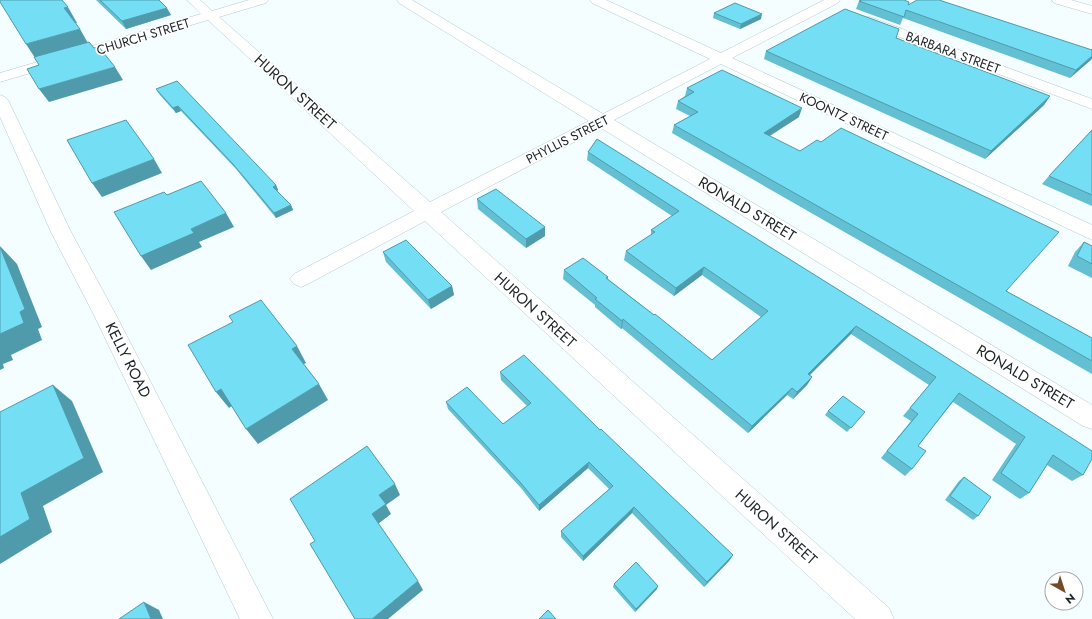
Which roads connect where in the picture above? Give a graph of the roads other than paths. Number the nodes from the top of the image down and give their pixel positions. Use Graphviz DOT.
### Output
graph roads {
  1 [pos="193,0"];
  2 [pos="262,0"];
  3 [pos="403,0"];
  4 [pos="596,0"];
  5 [pos="1058,0"];
  6 [pos="830,4"];
  7 [pos="1092,10"];
  8 [pos="210,16"];
  9 [pos="859,16"];
  10 [pos="721,58"];
  11 [pos="0,78"];
  12 [pos="0,100"];
  13 [pos="1092,104"];
  14 [pos="603,121"];
  15 [pos="426,211"];
  16 [pos="1092,233"];
  17 [pos="301,279"];
  18 [pos="1092,418"];
  19 [pos="257,619"];
  20 [pos="878,619"];
  1 -- 8 [label="street, HURON STREET"];
  2 -- 8 [label="street, CHURCH STREET"];
  3 -- 14 [label="street, RONALD STREET"];
  4 -- 10 [label="street, KOONTZ STREET"];
  5 -- 7 [label="street"];
  6 -- 10 [label="street, PHYLLIS STREET"];
  8 -- 11 [label="street, CHURCH STREET"];
  8 -- 15 [label="street, HURON STREET"];
  9 -- 13 [label="street, BARBARA STREET"];
  10 -- 14 [label="street, PHYLLIS STREET"];
  10 -- 16 [label="street, KOONTZ STREET"];
  12 -- 19 [label="street, KELLY ROAD"];
  14 -- 15 [label="street, PHYLLIS STREET"];
  14 -- 18 [label="street, RONALD STREET"];
  15 -- 17 [label="street, PHYLLIS STREET"];
  15 -- 20 [label="street, HURON STREET"];
}
